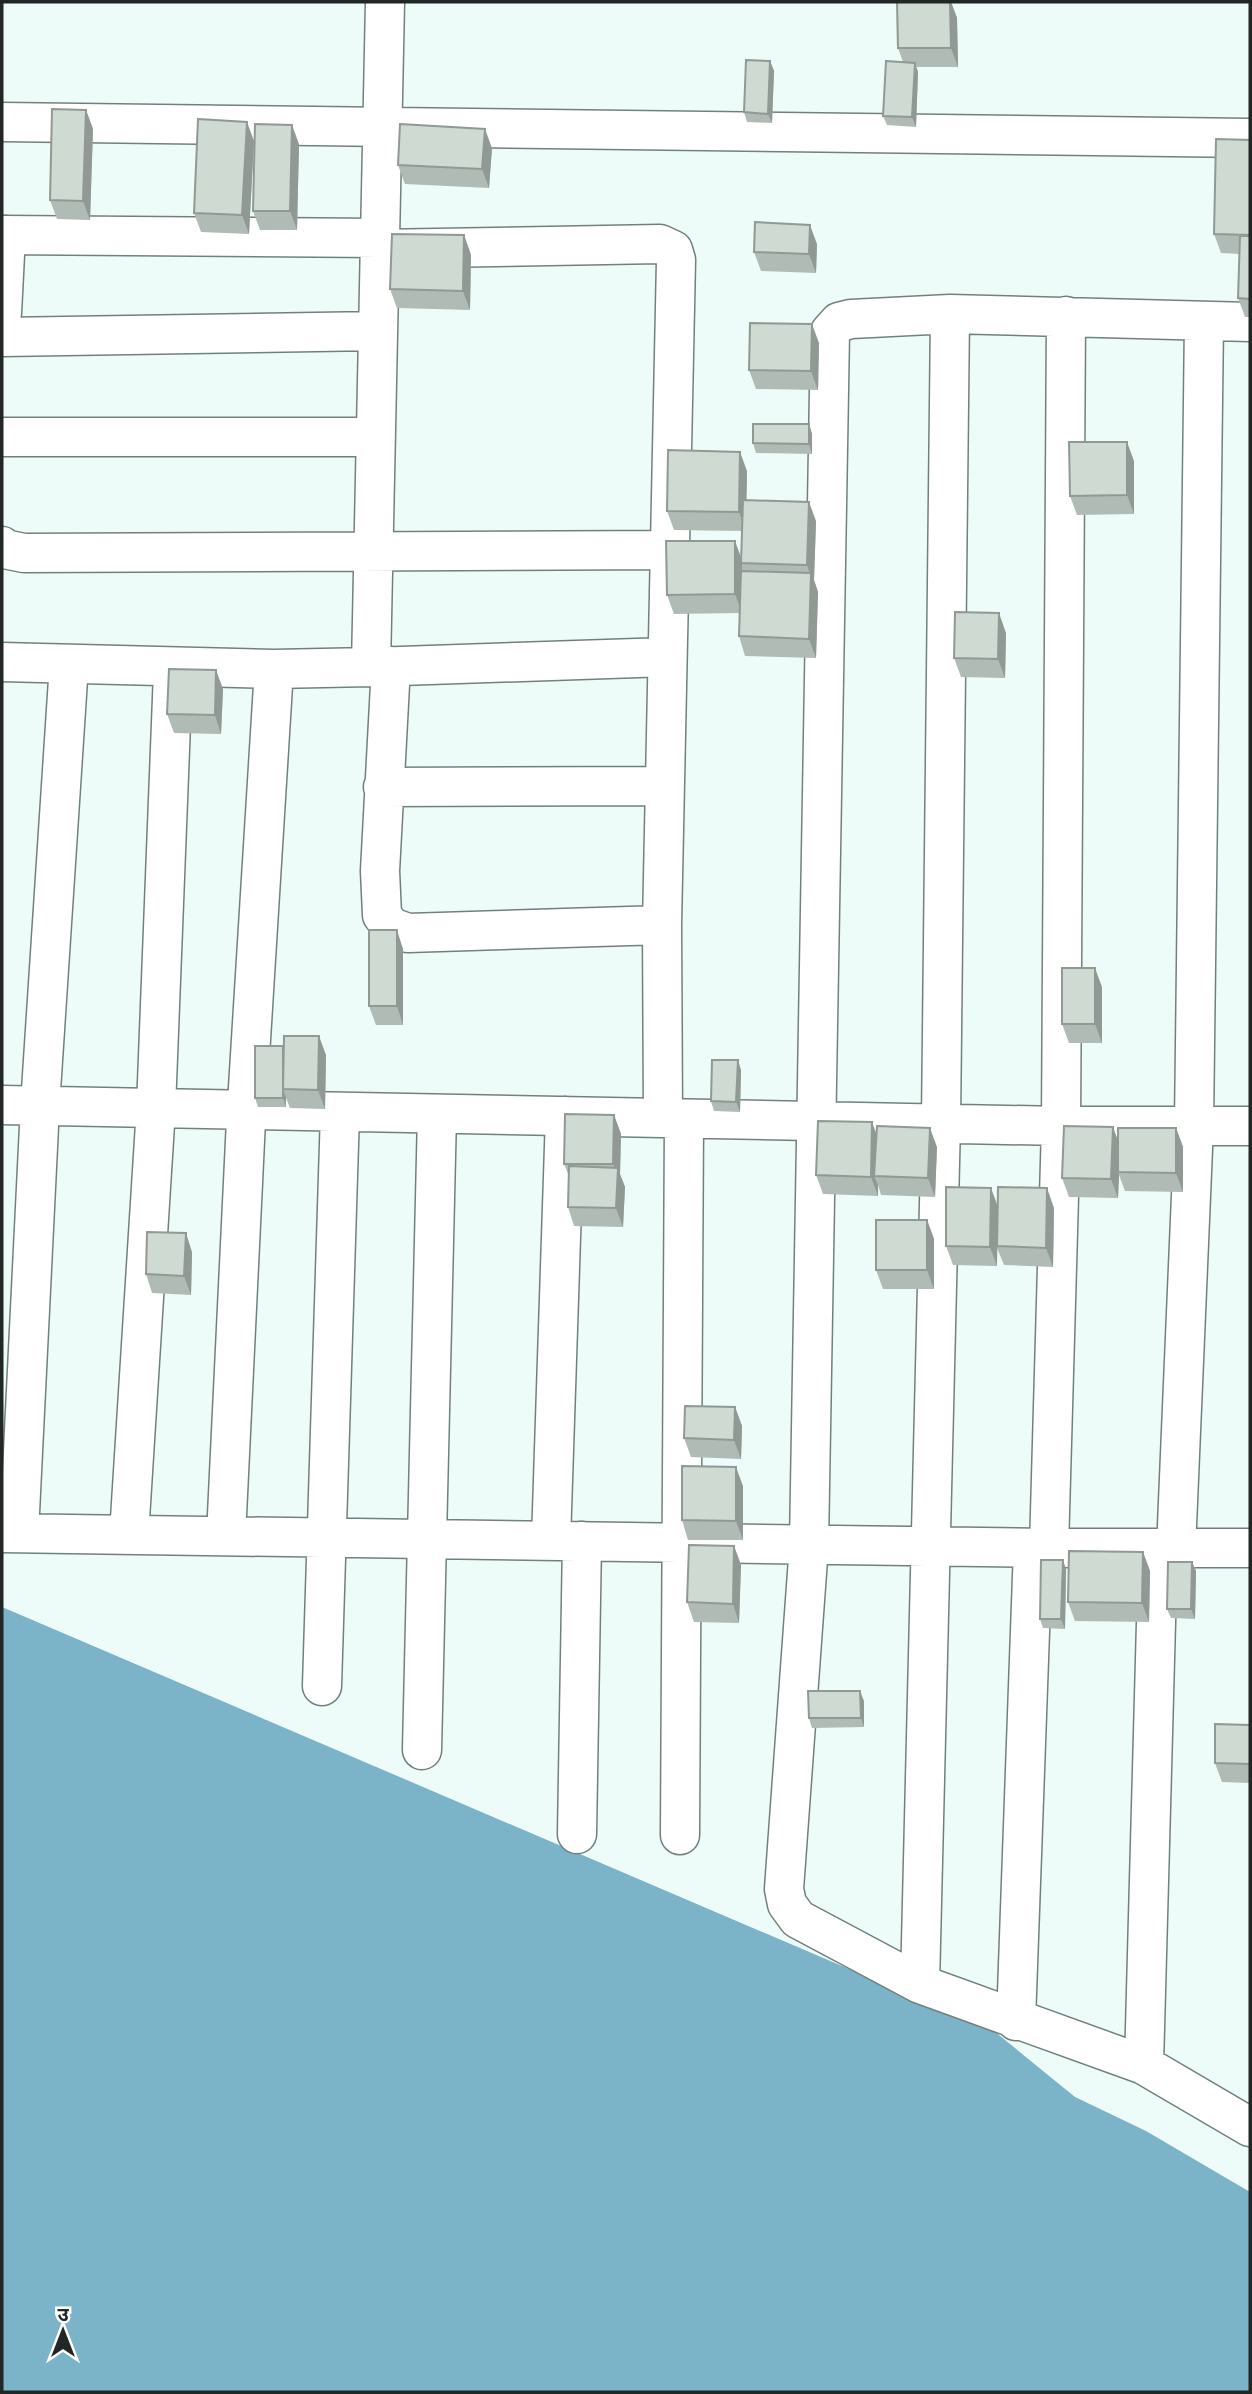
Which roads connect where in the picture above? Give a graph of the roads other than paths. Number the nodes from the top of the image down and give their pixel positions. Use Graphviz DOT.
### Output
graph roads {
  1 [pos="385,2"];
  2 [pos="2,122"];
  3 [pos="382,127"];
  4 [pos="1250,138"];
  5 [pos="4,235"];
  6 [pos="379,244"];
  7 [pos="2,313"];
  8 [pos="950,314"];
  9 [pos="1066,316"];
  10 [pos="1204,321"];
  11 [pos="1250,322"];
  12 [pos="377,331"];
  13 [pos="2,337"];
  14 [pos="2,437"];
  15 [pos="374,437"];
  16 [pos="2,545"];
  17 [pos="372,550"];
  18 [pos="669,550"];
  19 [pos="667,657"];
  20 [pos="2,662"];
  21 [pos="69,664"];
  22 [pos="173,666"];
  23 [pos="381,667"];
  24 [pos="274,669"];
  25 [pos="664,786"];
  26 [pos="383,787"];
  27 [pos="662,925"];
  28 [pos="2,1105"];
  29 [pos="40,1106"];
  30 [pos="156,1108"];
  31 [pos="247,1110"];
  32 [pos="340,1112"];
  33 [pos="437,1114"];
  34 [pos="565,1116"];
  35 [pos="673,1118"];
  36 [pos="815,1121"];
  37 [pos="941,1122"];
  38 [pos="1194,1125"];
  39 [pos="1061,1126"];
  40 [pos="1250,1126"];
  41 [pos="10,1533"];
  42 [pos="129,1535"];
  43 [pos="226,1536"];
  44 [pos="328,1538"];
  45 [pos="426,1539"];
  46 [pos="566,1541"];
  47 [pos="680,1543"];
  48 [pos="809,1545"];
  49 [pos="931,1546"];
  50 [pos="1041,1548"];
  51 [pos="1250,1548"];
  52 [pos="1167,1549"];
  53 [pos="322,1686"];
  54 [pos="422,1750"];
  55 [pos="577,1834"];
  56 [pos="680,1835"];
  57 [pos="920,1984"];
  58 [pos="1016,2021"];
  59 [pos="1144,2066"];
  60 [pos="1250,2127"];
  1 -- 3 [label="street"];
  2 -- 3 [label="street"];
  3 -- 4 [label="street"];
  3 -- 6 [label="street"];
  5 -- 6 [label="street"];
  5 -- 7 [label="street"];
  6 -- 12 [label="street"];
  6 -- 18 [label="street"];
  8 -- 9 [label="street"];
  8 -- 36 [label="street"];
  8 -- 37 [label="street"];
  9 -- 10 [label="street"];
  9 -- 39 [label="street"];
  10 -- 11 [label="street"];
  10 -- 38 [label="street"];
  12 -- 13 [label="street"];
  12 -- 15 [label="street"];
  14 -- 15 [label="street"];
  15 -- 17 [label="street"];
  16 -- 17 [label="street"];
  17 -- 18 [label="street"];
  17 -- 23 [label="street"];
  18 -- 19 [label="street"];
  19 -- 23 [label="street"];
  19 -- 25 [label="street"];
  20 -- 21 [label="street"];
  21 -- 22 [label="street"];
  21 -- 29 [label="street"];
  22 -- 24 [label="street"];
  22 -- 30 [label="street"];
  23 -- 24 [label="street"];
  23 -- 26 [label="street"];
  24 -- 31 [label="street"];
  25 -- 26 [label="street"];
  25 -- 27 [label="street"];
  26 -- 27 [label="street"];
  27 -- 35 [label="street"];
  28 -- 29 [label="street"];
  29 -- 30 [label="street"];
  29 -- 41 [label="street"];
  30 -- 31 [label="street"];
  30 -- 42 [label="street"];
  31 -- 32 [label="street"];
  31 -- 43 [label="street"];
  32 -- 33 [label="street"];
  32 -- 44 [label="street"];
  33 -- 34 [label="street"];
  33 -- 45 [label="street"];
  34 -- 35 [label="street"];
  34 -- 46 [label="street"];
  35 -- 36 [label="street"];
  35 -- 47 [label="street"];
  36 -- 37 [label="street"];
  36 -- 48 [label="street"];
  37 -- 39 [label="street"];
  37 -- 49 [label="street"];
  38 -- 39 [label="street"];
  38 -- 40 [label="street"];
  38 -- 52 [label="street"];
  39 -- 50 [label="street"];
  41 -- 42 [label="street"];
  42 -- 43 [label="street"];
  43 -- 44 [label="street"];
  44 -- 45 [label="street"];
  44 -- 53 [label="street"];
  45 -- 46 [label="street"];
  45 -- 54 [label="street"];
  46 -- 47 [label="street"];
  46 -- 55 [label="street"];
  47 -- 48 [label="street"];
  47 -- 56 [label="street"];
  48 -- 49 [label="street"];
  48 -- 57 [label="street"];
  49 -- 50 [label="street"];
  49 -- 57 [label="street"];
  50 -- 52 [label="street"];
  50 -- 58 [label="street"];
  51 -- 52 [label="street"];
  52 -- 59 [label="street"];
  57 -- 58 [label="street"];
  58 -- 59 [label="street"];
  59 -- 60 [label="street"];
}
